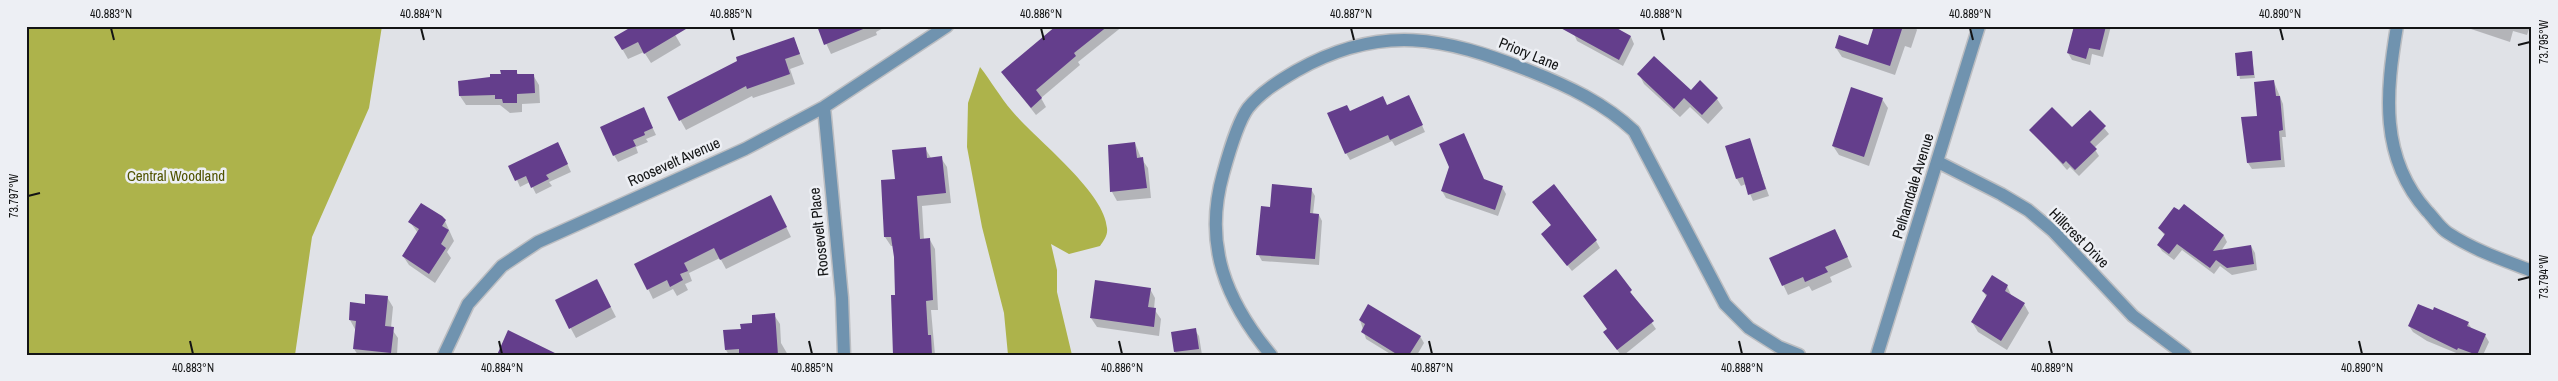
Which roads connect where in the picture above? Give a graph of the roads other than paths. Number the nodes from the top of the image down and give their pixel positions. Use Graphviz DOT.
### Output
graph roads {
  1 [pos="947,26"];
  2 [pos="1979,26"];
  3 [pos="2397,26"];
  4 [pos="824,107"];
  5 [pos="1938,162"];
  6 [pos="2532,271"];
  7 [pos="444,355"];
  8 [pos="844,355"];
  9 [pos="1272,355"];
  10 [pos="1799,355"];
  11 [pos="1878,355"];
  12 [pos="2185,355"];
  1 -- 4 [label="street, Roosevelt Avenue"];
  2 -- 5 [label="street, Pelhamdale Avenue"];
  3 -- 6 [label="street"];
  4 -- 7 [label="street, Roosevelt Avenue"];
  4 -- 8 [label="street, Roosevelt Place"];
  5 -- 11 [label="street, Pelhamdale Avenue"];
  5 -- 12 [label="street, Hillcrest Drive"];
  9 -- 10 [label="street, Priory Lane"];
}
